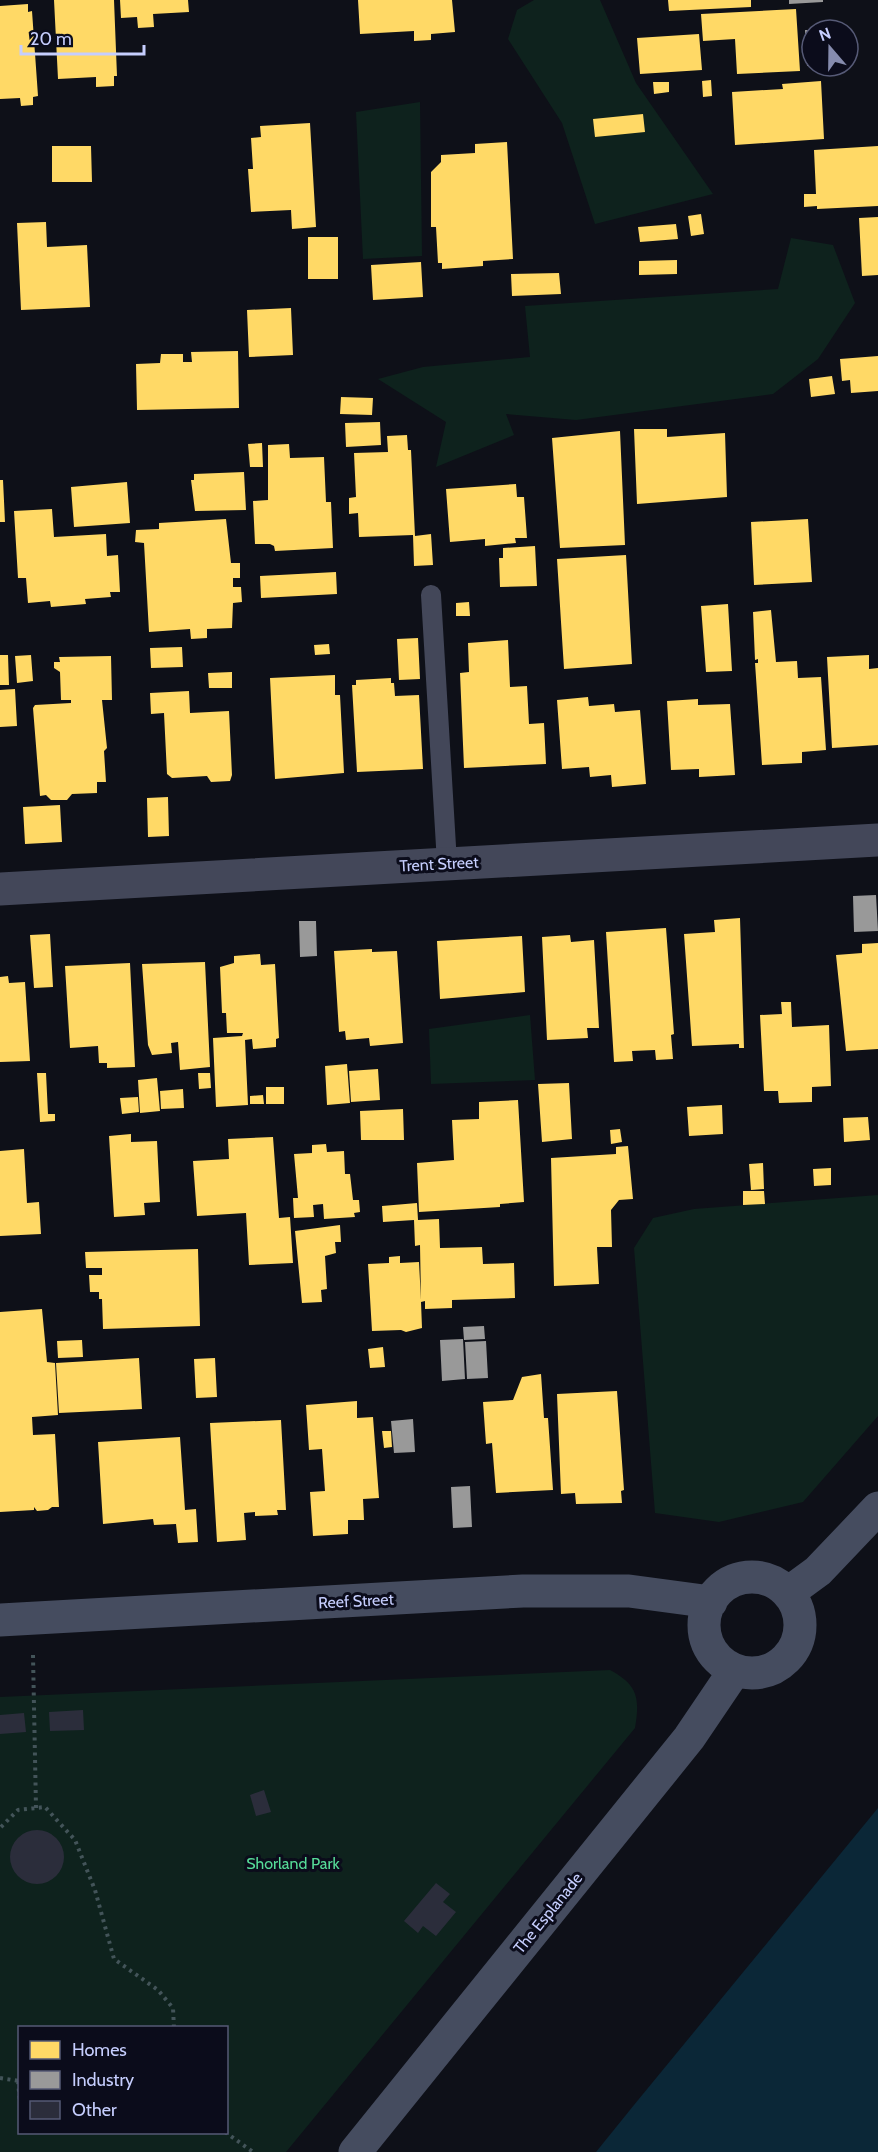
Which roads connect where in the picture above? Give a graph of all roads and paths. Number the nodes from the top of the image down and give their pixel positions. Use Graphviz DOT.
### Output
graph roads {
  1 [pos="431,595"];
  2 [pos="878,840"];
  3 [pos="447,863"];
  4 [pos="0,889"];
  5 [pos="878,1508"];
  6 [pos="788,1593"];
  7 [pos="711,1602"];
  8 [pos="15,1619"];
  9 [pos="735,1670"];
  10 [pos="36,1808"];
  11 [pos="2,1827"];
  12 [pos="174,2026"];
  13 [pos="0,2078"];
  14 [pos="18,2081"];
  15 [pos="226,2134"];
  16 [pos="253,2152"];
  17 [pos="355,2152"];
  1 -- 3 [label="lane"];
  2 -- 3 [label="street, Trent Street"];
  3 -- 4 [label="street, Trent Street"];
  5 -- 6 [label="main road"];
  6 -- 7 [label="main road"];
  6 -- 9 [label="main road"];
  7 -- 8 [label="main road, Reef Street"];
  7 -- 9 [label="main road"];
  8 -- 10 [label="path"];
  9 -- 17 [label="main road, The Esplanade"];
  10 -- 11 [label="path"];
  10 -- 12 [label="path"];
  13 -- 14 [label="path"];
  15 -- 16 [label="path"];
}
